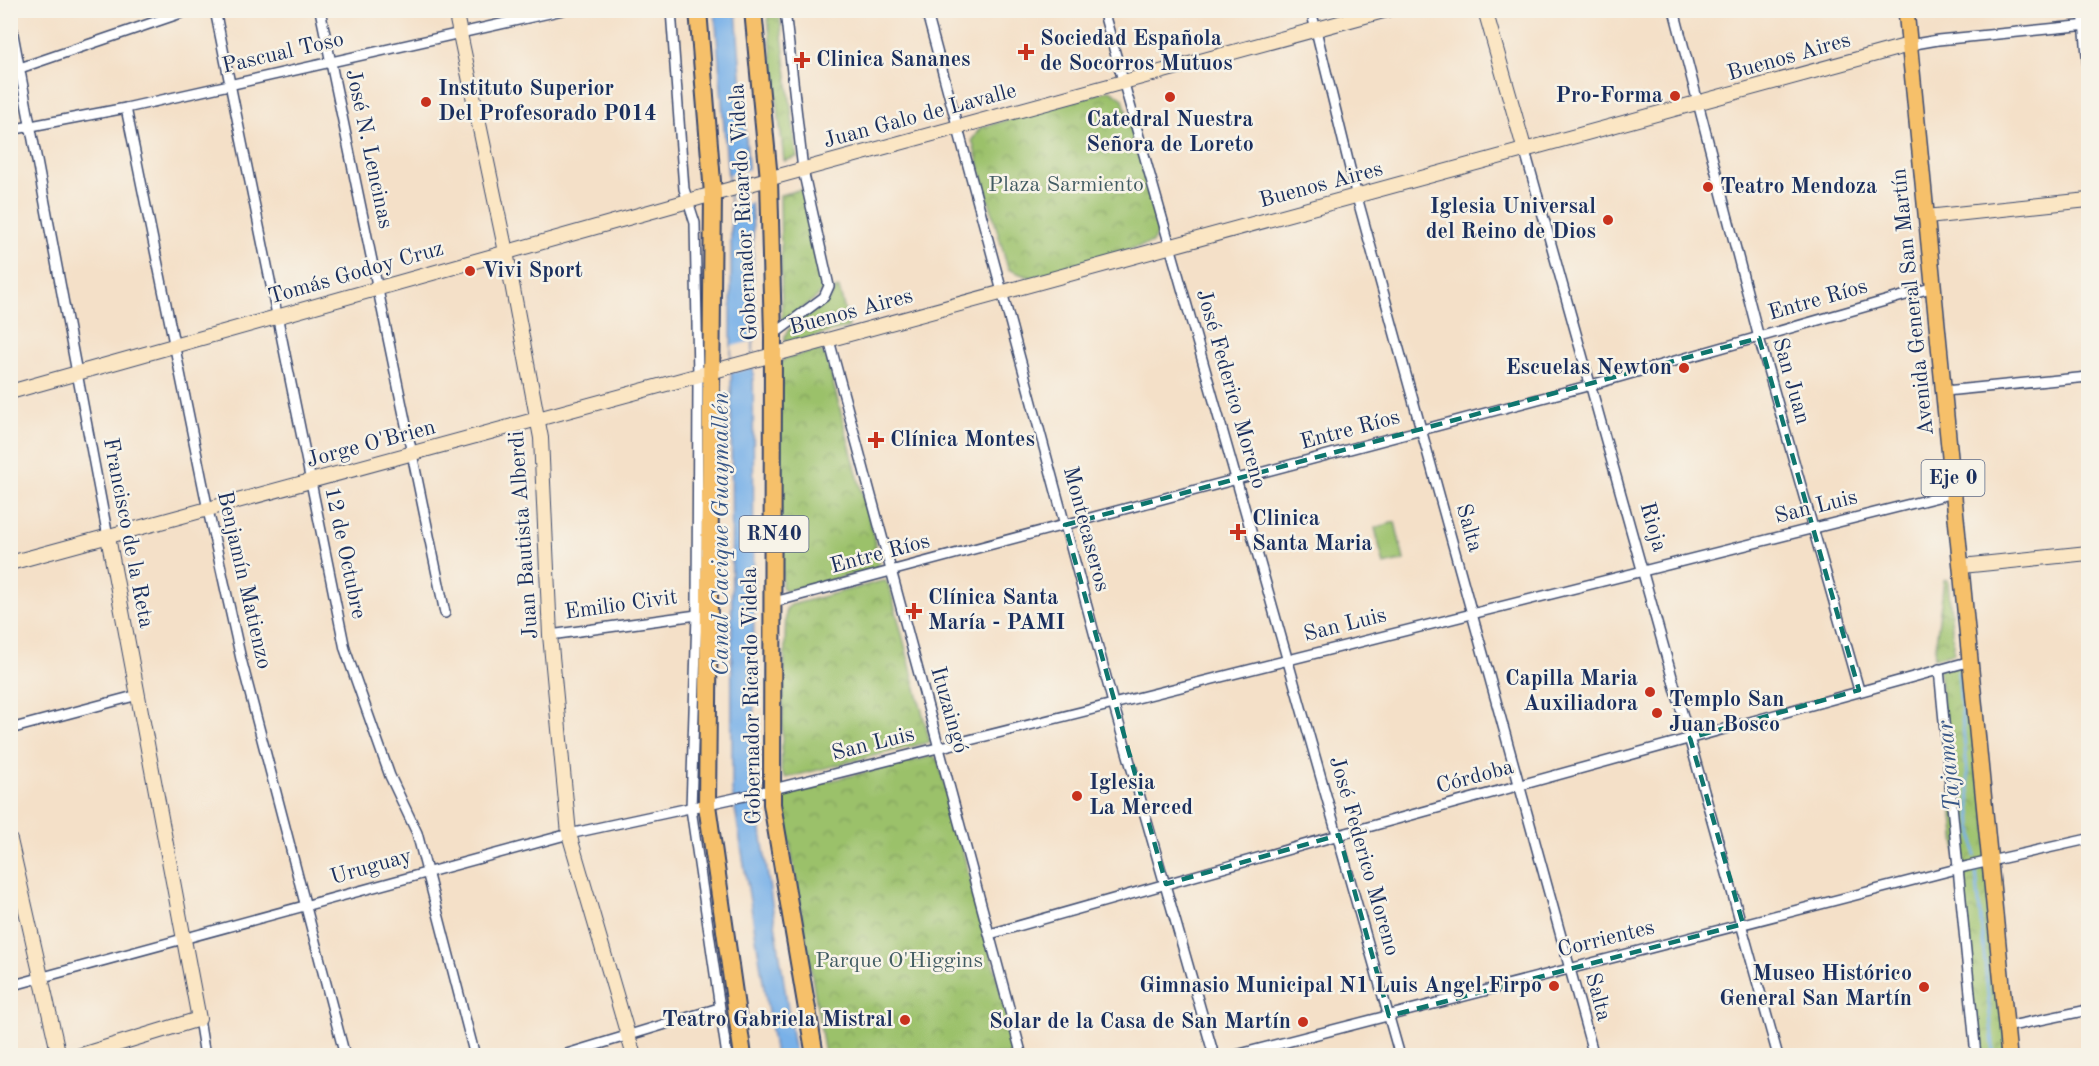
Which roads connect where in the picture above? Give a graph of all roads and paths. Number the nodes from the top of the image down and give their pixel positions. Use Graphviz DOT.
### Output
graph roads {
  1 [pos="190,10"];
  2 [pos="214,10"];
  3 [pos="320,10"];
  4 [pos="455,10"];
  5 [pos="670,10"];
  6 [pos="698,10"];
  7 [pos="753,10"];
  8 [pos="785,10"];
  9 [pos="926,10"];
  10 [pos="1103,10"];
  11 [pos="1311,10"];
  12 [pos="1387,10"];
  13 [pos="1485,10"];
  14 [pos="1674,10"];
  15 [pos="1906,10"];
  16 [pos="2084,10"];
  17 [pos="561,11"];
  18 [pos="10,18"];
  19 [pos="2087,25"];
  20 [pos="1316,30"];
  21 [pos="460,34"];
  22 [pos="1910,45"];
  23 [pos="331,63"];
  24 [pos="2088,66"];
  25 [pos="20,68"];
  26 [pos="1123,82"];
  27 [pos="230,85"];
  28 [pos="1698,104"];
  29 [pos="126,108"];
  30 [pos="31,127"];
  31 [pos="957,128"];
  32 [pos="10,130"];
  33 [pos="1525,151"];
  34 [pos="803,170"];
  35 [pos="769,179"];
  36 [pos="713,194"];
  37 [pos="1357,197"];
  38 [pos="2088,200"];
  39 [pos="688,201"];
  40 [pos="1927,217"];
  41 [pos="1170,246"];
  42 [pos="506,252"];
  43 [pos="1935,287"];
  44 [pos="378,289"];
  45 [pos="1002,292"];
  46 [pos="277,318"];
  47 [pos="773,335"];
  48 [pos="1758,338"];
  49 [pos="829,340"];
  50 [pos="176,346"];
  51 [pos="773,355"];
  52 [pos="742,363"];
  53 [pos="706,373"];
  54 [pos="77,374"];
  55 [pos="2088,376"];
  56 [pos="1591,385"];
  57 [pos="1945,391"];
  58 [pos="10,392"];
  59 [pos="538,420"];
  60 [pos="1422,430"];
  61 [pos="413,454"];
  62 [pos="1237,481"];
  63 [pos="310,483"];
  64 [pos="1954,493"];
  65 [pos="208,510"];
  66 [pos="1065,525"];
  67 [pos="1812,528"];
  68 [pos="108,537"];
  69 [pos="2088,553"];
  70 [pos="10,563"];
  71 [pos="1962,566"];
  72 [pos="1643,571"];
  73 [pos="889,572"];
  74 [pos="774,602"];
  75 [pos="445,613"];
  76 [pos="1473,613"];
  77 [pos="697,615"];
  78 [pos="550,635"];
  79 [pos="1288,660"];
  80 [pos="1971,661"];
  81 [pos="1939,669"];
  82 [pos="1859,690"];
  83 [pos="138,694"];
  84 [pos="1113,704"];
  85 [pos="10,729"];
  86 [pos="1690,738"];
  87 [pos="939,747"];
  88 [pos="1521,784"];
  89 [pos="771,789"];
  90 [pos="749,795"];
  91 [pos="699,807"];
  92 [pos="569,834"];
  93 [pos="1339,835"];
  94 [pos="2088,839"];
  95 [pos="10,840"];
  96 [pos="1990,860"];
  97 [pos="1958,868"];
  98 [pos="427,872"];
  99 [pos="1166,884"];
  100 [pos="16,896"];
  101 [pos="307,906"];
  102 [pos="1743,924"];
  103 [pos="990,934"];
  104 [pos="185,939"];
  105 [pos="1570,968"];
  106 [pos="41,977"];
  107 [pos="10,986"];
  108 [pos="719,1008"];
  109 [pos="2088,1010"];
  110 [pos="1389,1016"];
  111 [pos="199,1019"];
  112 [pos="2006,1027"];
  113 [pos="628,1034"];
  114 [pos="59,1056"];
  115 [pos="78,1056"];
  116 [pos="205,1056"];
  117 [pos="345,1056"];
  118 [pos="476,1056"];
  119 [pos="560,1056"];
  120 [pos="634,1056"];
  121 [pos="727,1056"];
  122 [pos="743,1056"];
  123 [pos="814,1056"];
  124 [pos="1022,1056"];
  125 [pos="1214,1056"];
  126 [pos="1232,1056"];
  127 [pos="1400,1056"];
  128 [pos="1594,1056"];
  129 [pos="1778,1056"];
  130 [pos="1976,1056"];
  131 [pos="2009,1056"];
  1 -- 25 [label="street"];
  2 -- 27 [label="street, 12 de Octubre"];
  3 -- 23 [label="street, José N. Lencinas"];
  4 -- 21 [label="street, Juan Bautista Alberdi"];
  5 -- 39 [label="street"];
  6 -- 36 [label="highway, Gobernador Ricardo Videla / RN40"];
  7 -- 35 [label="highway, Gobernador Ricardo Videla / RN40"];
  8 -- 34 [label="street"];
  9 -- 31 [label="street, Montecaseros"];
  10 -- 26 [label="street, José Federico Moreno"];
  11 -- 20 [label="street, Salta"];
  12 -- 20 [label="street, Juan Galo de Lavalle"];
  13 -- 33 [label="street, Rioja"];
  14 -- 28 [label="street, San Juan"];
  15 -- 22 [label="main road, Avenida General San Martín / Eje 0"];
  16 -- 19 [label="street"];
  17 -- 21 [label="street, Pascual Toso"];
  18 -- 25 [label="street, Francisco de la Reta"];
  19 -- 22 [label="street"];
  19 -- 24 [label="street"];
  20 -- 26 [label="street, Juan Galo de Lavalle"];
  20 -- 37 [label="street, Salta"];
  21 -- 23 [label="street, Pascual Toso"];
  21 -- 42 [label="street, Juan Bautista Alberdi"];
  22 -- 28 [label="street, Buenos Aires"];
  22 -- 40 [label="main road, Avenida General San Martín / Eje 0"];
  23 -- 27 [label="street, Pascual Toso"];
  23 -- 44 [label="street, José N. Lencinas"];
  25 -- 30 [label="street, Francisco de la Reta"];
  26 -- 31 [label="street, Juan Galo de Lavalle"];
  26 -- 41 [label="street, José Federico Moreno"];
  27 -- 29 [label="street, Pascual Toso"];
  27 -- 46 [label="street, 12 de Octubre"];
  28 -- 33 [label="street, Buenos Aires"];
  28 -- 48 [label="street, San Juan"];
  29 -- 30 [label="street, Pascual Toso"];
  29 -- 50 [label="street, Benjamín Matienzo"];
  30 -- 32 [label="street, Pascual Toso"];
  30 -- 54 [label="street, Francisco de la Reta"];
  31 -- 34 [label="street, Juan Galo de Lavalle"];
  31 -- 45 [label="street, Montecaseros"];
  33 -- 37 [label="street, Buenos Aires"];
  33 -- 56 [label="street, Rioja"];
  34 -- 35 [label="street, Juan Galo de Lavalle"];
  34 -- 47 [label="street"];
  35 -- 36 [label="street, Juan Galo de Lavalle"];
  35 -- 47 [label="highway, Gobernador Ricardo Videla / RN40"];
  36 -- 39 [label="street, Tomás Godoy Cruz"];
  36 -- 53 [label="highway, Gobernador Ricardo Videla / RN40"];
  37 -- 41 [label="street, Buenos Aires"];
  37 -- 60 [label="street, Salta"];
  38 -- 40 [label="street"];
  39 -- 42 [label="street, Tomás Godoy Cruz"];
  39 -- 53 [label="street"];
  40 -- 43 [label="main road, Avenida General San Martín / Eje 0"];
  41 -- 45 [label="street, Buenos Aires"];
  41 -- 62 [label="street, José Federico Moreno"];
  42 -- 44 [label="street, Tomás Godoy Cruz"];
  42 -- 59 [label="street, Juan Bautista Alberdi"];
  43 -- 48 [label="street, Entre Ríos"];
  43 -- 57 [label="main road, Avenida General San Martín / Eje 0"];
  44 -- 46 [label="street, Tomás Godoy Cruz"];
  44 -- 61 [label="street, José N. Lencinas"];
  45 -- 49 [label="street, Buenos Aires"];
  45 -- 66 [label="street, Montecaseros"];
  46 -- 50 [label="street, Tomás Godoy Cruz"];
  46 -- 63 [label="street, 12 de Octubre"];
  47 -- 51 [label="highway, Gobernador Ricardo Videla / RN40"];
  48 -- 56 [label="street, Entre Ríos"];
  48 -- 67 [label="street, San Juan"];
  49 -- 51 [label="street, Buenos Aires"];
  49 -- 73 [label="street, Ituzaingó"];
  50 -- 54 [label="street, Tomás Godoy Cruz"];
  50 -- 65 [label="street, Benjamín Matienzo"];
  51 -- 52 [label="street, Buenos Aires"];
  51 -- 74 [label="highway, Gobernador Ricardo Videla / RN40"];
  52 -- 53 [label="street, Jorge O'Brien"];
  53 -- 59 [label="street, Jorge O'Brien"];
  53 -- 77 [label="street"];
  53 -- 91 [label="highway, Gobernador Ricardo Videla / RN40"];
  54 -- 58 [label="street, Tomás Godoy Cruz"];
  54 -- 68 [label="street, Francisco de la Reta"];
  55 -- 57 [label="street"];
  56 -- 60 [label="street, Entre Ríos"];
  56 -- 72 [label="street, Rioja"];
  57 -- 64 [label="main road, Avenida General San Martín / Eje 0"];
  59 -- 61 [label="street, Jorge O'Brien"];
  59 -- 78 [label="street, Juan Bautista Alberdi"];
  60 -- 62 [label="street, Entre Ríos"];
  60 -- 76 [label="street, Salta"];
  61 -- 63 [label="street, Jorge O'Brien"];
  61 -- 75 [label="street, José N. Lencinas"];
  62 -- 66 [label="street, Entre Ríos"];
  62 -- 79 [label="street, José Federico Moreno"];
  63 -- 65 [label="street, Jorge O'Brien"];
  63 -- 98 [label="street, 12 de Octubre"];
  64 -- 67 [label="street, San Luis"];
  64 -- 71 [label="main road, Avenida General San Martín / Eje 0"];
  65 -- 68 [label="street, Jorge O'Brien"];
  65 -- 101 [label="street, Benjamín Matienzo"];
  66 -- 73 [label="street, Entre Ríos"];
  66 -- 84 [label="street, Montecaseros"];
  67 -- 72 [label="street, San Luis"];
  67 -- 82 [label="street, San Juan"];
  68 -- 70 [label="street, Jorge O'Brien"];
  68 -- 83 [label="street, Francisco de la Reta"];
  69 -- 71 [label="street"];
  71 -- 80 [label="main road, Avenida General San Martín / Eje 0"];
  72 -- 76 [label="street, San Luis"];
  72 -- 86 [label="street, Rioja"];
  73 -- 74 [label="street, Entre Ríos"];
  73 -- 87 [label="street, Ituzaingó"];
  74 -- 89 [label="highway, Gobernador Ricardo Videla / RN40"];
  76 -- 79 [label="street, San Luis"];
  76 -- 88 [label="street, Salta"];
  77 -- 78 [label="street, Emilio Civit"];
  77 -- 91 [label="street"];
  78 -- 92 [label="street, Juan Bautista Alberdi"];
  79 -- 84 [label="street, San Luis"];
  79 -- 93 [label="street, José Federico Moreno"];
  80 -- 81 [label="street, Córdoba"];
  80 -- 96 [label="main road, Avenida General San Martín / Eje 0"];
  81 -- 82 [label="street, Córdoba"];
  81 -- 97 [label="street"];
  82 -- 86 [label="street, Córdoba"];
  83 -- 85 [label="street"];
  83 -- 104 [label="street, Francisco de la Reta"];
  84 -- 87 [label="street, San Luis"];
  84 -- 99 [label="street, Montecaseros"];
  86 -- 88 [label="street, Córdoba"];
  86 -- 102 [label="street, Rioja"];
  87 -- 89 [label="street, San Luis"];
  87 -- 103 [label="street, Ituzaingó"];
  88 -- 93 [label="street, Córdoba"];
  88 -- 105 [label="street, Salta"];
  89 -- 90 [label="street, San Luis"];
  89 -- 123 [label="highway, Gobernador Ricardo Videla / RN40"];
  90 -- 91 [label="street, Uruguay"];
  91 -- 92 [label="street, Uruguay"];
  91 -- 108 [label="street"];
  91 -- 122 [label="highway, Gobernador Ricardo Videla / RN40"];
  92 -- 98 [label="street, Uruguay"];
  92 -- 113 [label="street, Juan Bautista Alberdi"];
  93 -- 99 [label="street, Córdoba"];
  93 -- 110 [label="street, José Federico Moreno"];
  94 -- 96 [label="street, Corrientes"];
  95 -- 100 [label="street"];
  96 -- 97 [label="street, Corrientes"];
  96 -- 112 [label="main road, Avenida General San Martín / Eje 0"];
  97 -- 102 [label="street, Corrientes"];
  97 -- 130 [label="street"];
  98 -- 101 [label="street, Uruguay"];
  98 -- 118 [label="street, 12 de Octubre"];
  99 -- 103 [label="street, Córdoba"];
  99 -- 125 [label="street, Montecaseros"];
  100 -- 106 [label="street"];
  101 -- 104 [label="street, Uruguay"];
  101 -- 117 [label="street, Benjamín Matienzo"];
  102 -- 105 [label="street, Corrientes"];
  102 -- 129 [label="street, Rioja"];
  103 -- 124 [label="street, Ituzaingó"];
  104 -- 106 [label="street, Uruguay"];
  104 -- 111 [label="street, Francisco de la Reta"];
  105 -- 110 [label="street, Corrientes"];
  105 -- 128 [label="street, Salta"];
  106 -- 107 [label="street, Uruguay"];
  106 -- 114 [label="street"];
  108 -- 113 [label="street"];
  108 -- 121 [label="street"];
  109 -- 112 [label="street"];
  110 -- 126 [label="street, Corrientes"];
  110 -- 127 [label="street, José Federico Moreno"];
  111 -- 115 [label="street"];
  111 -- 116 [label="street, Francisco de la Reta"];
  112 -- 131 [label="main road, Avenida General San Martín / Eje 0"];
  113 -- 119 [label="street"];
  113 -- 120 [label="street, Juan Bautista Alberdi"];
}
